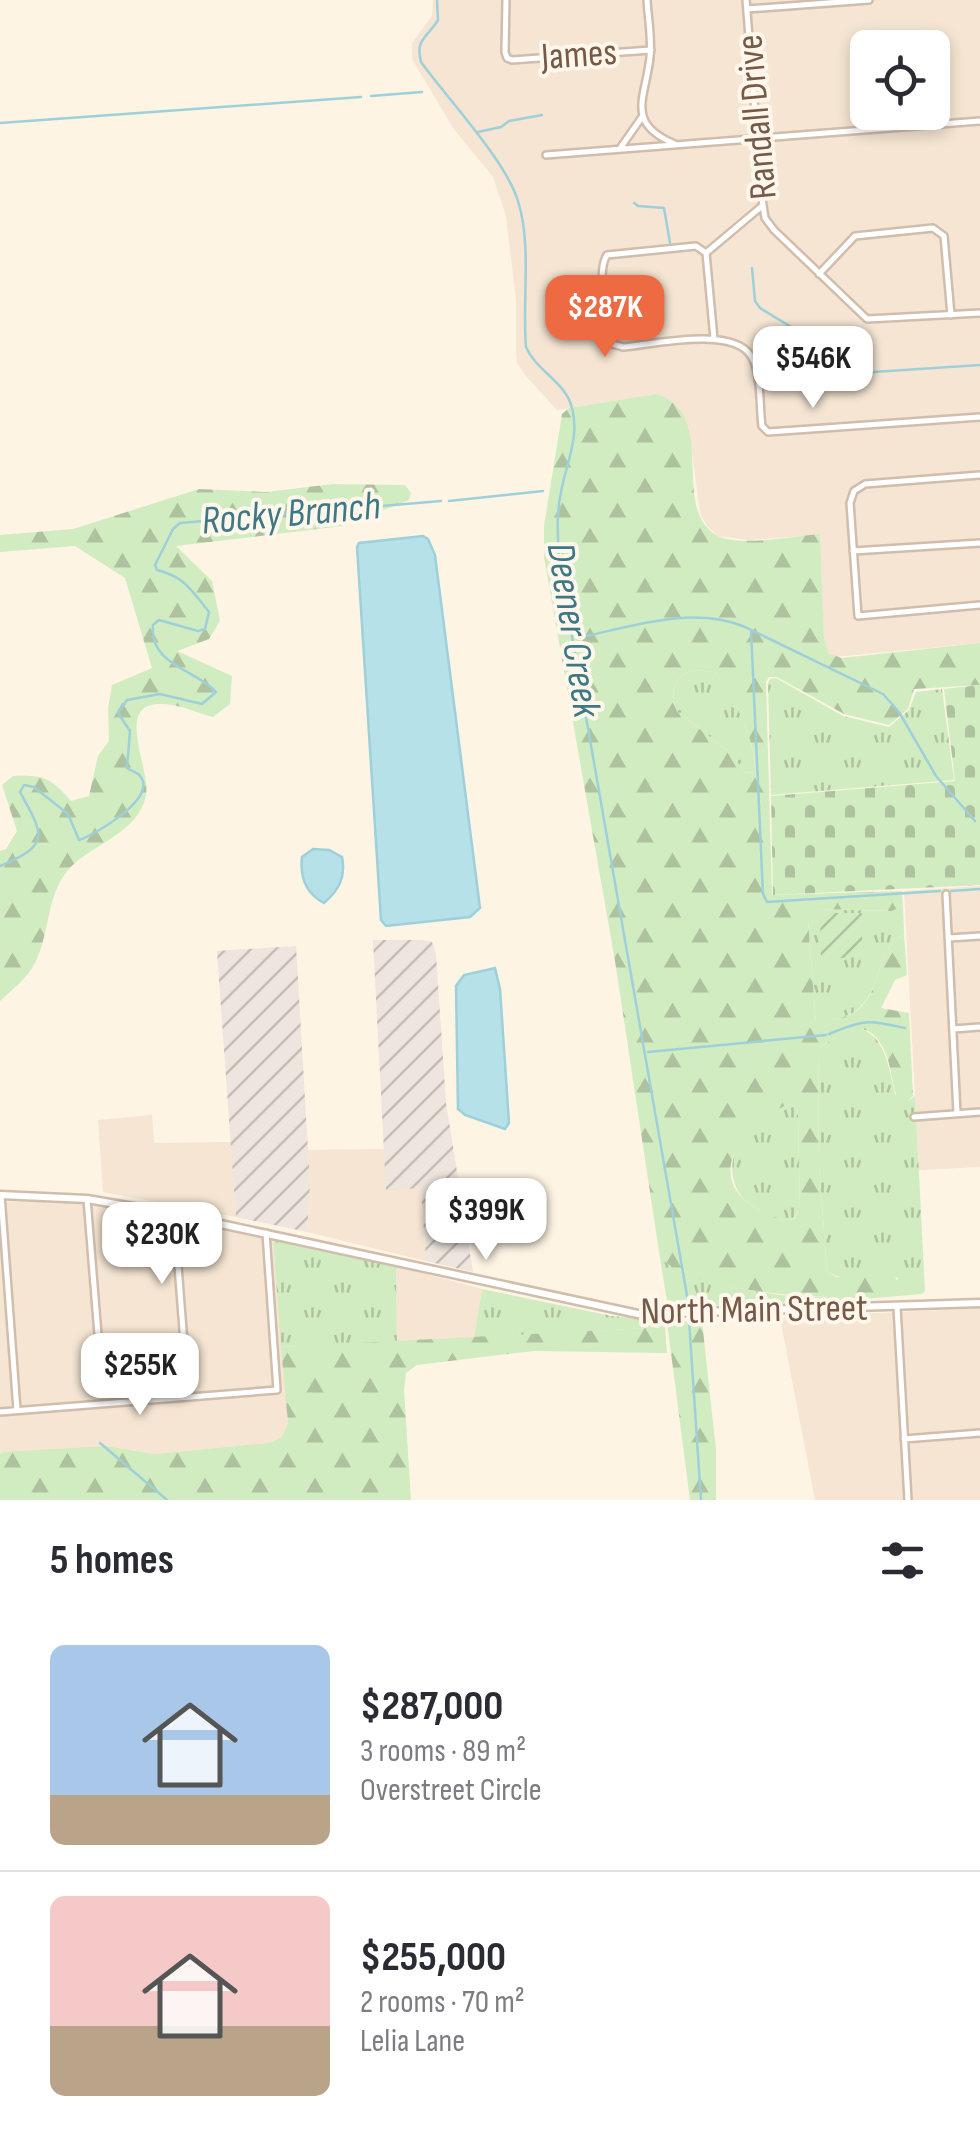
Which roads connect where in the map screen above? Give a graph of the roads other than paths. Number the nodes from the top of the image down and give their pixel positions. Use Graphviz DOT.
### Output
graph roads {
  1 [pos="506,0"];
  2 [pos="647,0"];
  3 [pos="746,0"];
  4 [pos="868,0"];
  5 [pos="747,9"];
  6 [pos="651,50"];
  7 [pos="642,116"];
  8 [pos="980,121"];
  9 [pos="757,139"];
  10 [pos="678,145"];
  11 [pos="619,150"];
  12 [pos="546,155"];
  13 [pos="762,206"];
  14 [pos="706,253"];
  15 [pos="819,274"];
  16 [pos="980,314"];
  17 [pos="951,316"];
  18 [pos="714,339"];
  19 [pos="980,417"];
  20 [pos="980,476"];
  21 [pos="980,542"];
  22 [pos="854,552"];
  23 [pos="980,606"];
  24 [pos="946,894"];
  25 [pos="980,936"];
  26 [pos="949,938"];
  27 [pos="980,1026"];
  28 [pos="953,1029"];
  29 [pos="980,1112"];
  30 [pos="958,1114"];
  31 [pos="914,1116"];
  32 [pos="1,1195"];
  33 [pos="87,1200"];
  34 [pos="174,1214"];
  35 [pos="266,1233"];
  36 [pos="980,1303"];
  37 [pos="897,1307"];
  38 [pos="185,1356"];
  39 [pos="100,1358"];
  40 [pos="17,1410"];
  41 [pos="0,1412"];
  42 [pos="980,1433"];
  43 [pos="904,1439"];
  44 [pos="908,1500"];
  1 -- 6 [label="street, James"];
  2 -- 6 [label="street"];
  3 -- 5 [label="street, Randall Drive"];
  4 -- 5 [label="street"];
  5 -- 9 [label="street, Randall Drive"];
  6 -- 7 [label="street"];
  7 -- 10 [label="street"];
  7 -- 11 [label="street"];
  8 -- 9 [label="street"];
  9 -- 10 [label="street"];
  9 -- 13 [label="street, Randall Drive"];
  10 -- 11 [label="street"];
  11 -- 12 [label="street"];
  13 -- 14 [label="street"];
  13 -- 15 [label="street, Randall Drive"];
  14 -- 18 [label="street"];
  14 -- 18 [label="street"];
  15 -- 17 [label="street, Randall Drive"];
  15 -- 17 [label="street"];
  16 -- 17 [label="street, Randall Drive"];
  18 -- 19 [label="street"];
  20 -- 22 [label="street"];
  21 -- 22 [label="street"];
  22 -- 23 [label="street"];
  24 -- 26 [label="street"];
  25 -- 26 [label="street"];
  26 -- 28 [label="street"];
  27 -- 28 [label="street"];
  28 -- 30 [label="street"];
  29 -- 30 [label="street"];
  30 -- 31 [label="street"];
  32 -- 33 [label="street, North Main Street"];
  32 -- 40 [label="street"];
  33 -- 34 [label="street, North Main Street"];
  33 -- 39 [label="street"];
  34 -- 35 [label="street, North Main Street"];
  34 -- 38 [label="street"];
  35 -- 37 [label="street, North Main Street"];
  35 -- 40 [label="street"];
  36 -- 37 [label="street, North Main Street"];
  37 -- 43 [label="street"];
  40 -- 41 [label="street"];
  42 -- 43 [label="street"];
  43 -- 44 [label="street"];
}
